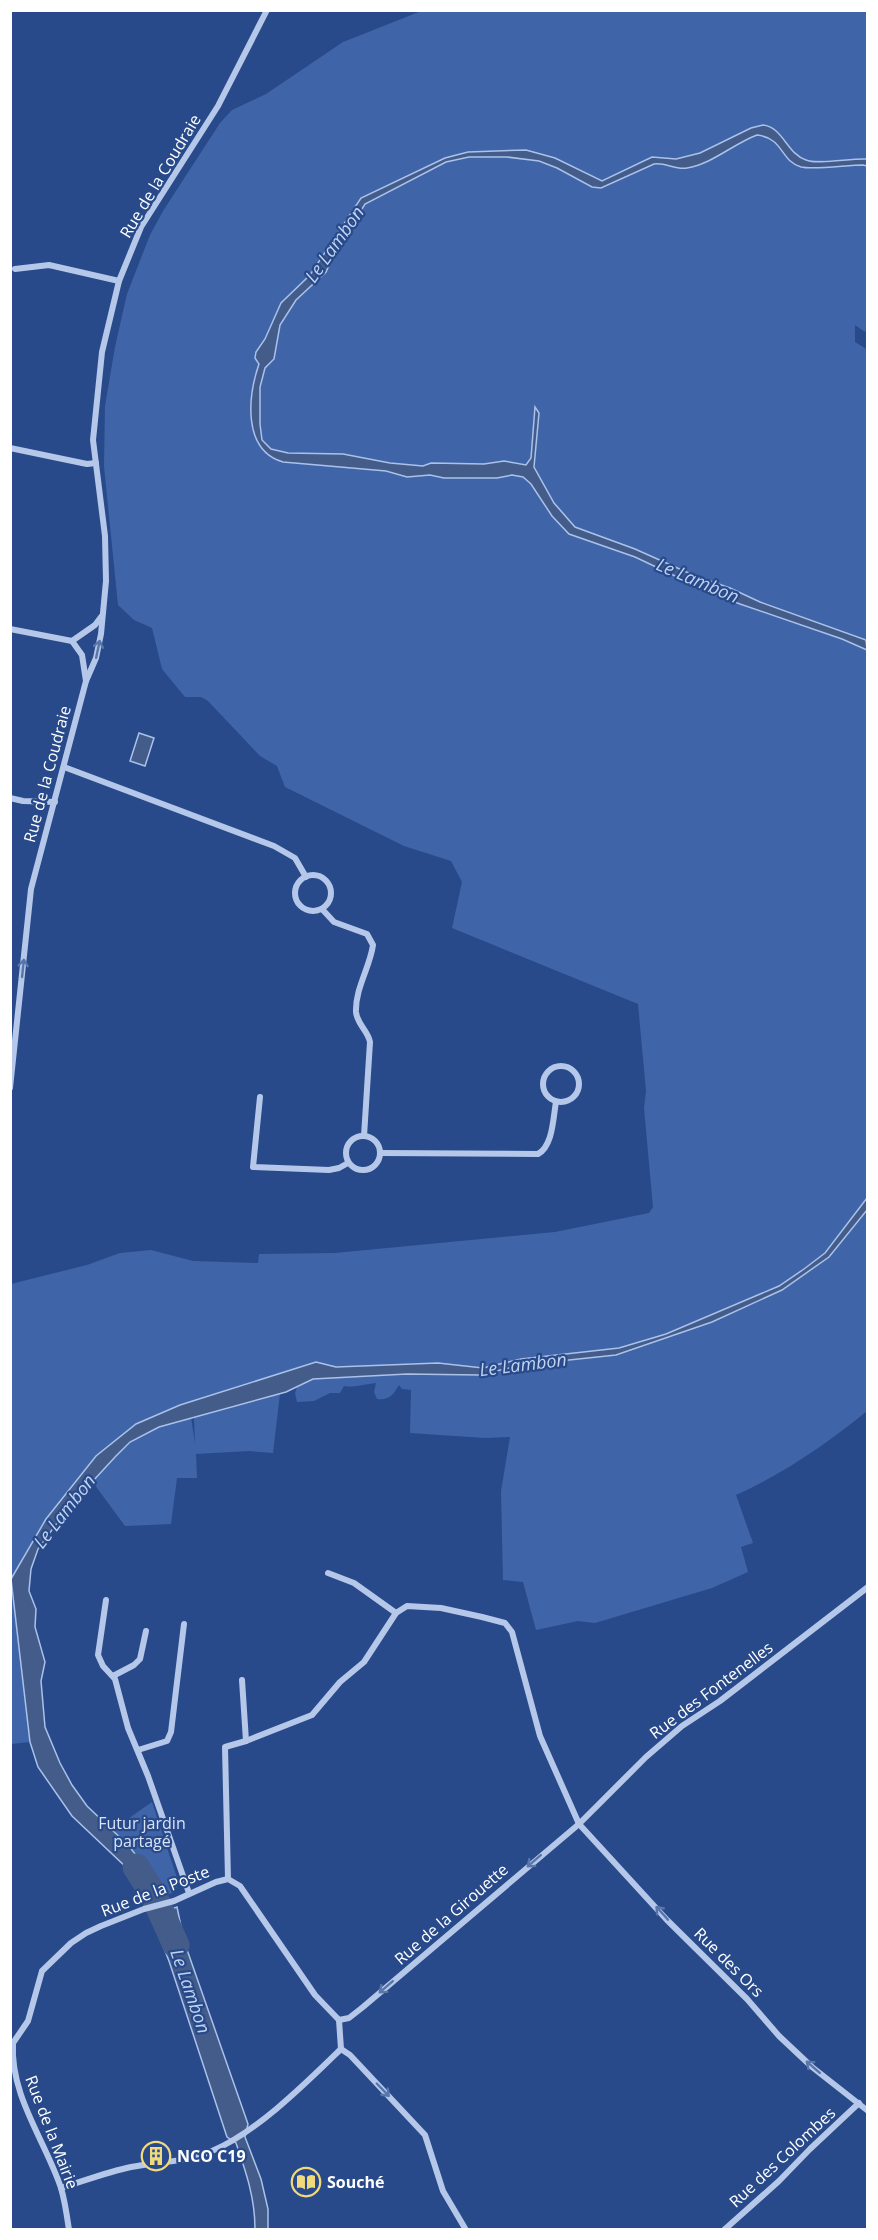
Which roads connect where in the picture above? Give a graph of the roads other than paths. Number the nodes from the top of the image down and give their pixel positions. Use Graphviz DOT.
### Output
graph roads {
  1 [pos="267,10"];
  2 [pos="15,269"];
  3 [pos="119,281"];
  4 [pos="10,448"];
  5 [pos="96,463"];
  6 [pos="102,615"];
  7 [pos="10,629"];
  8 [pos="72,641"];
  9 [pos="86,681"];
  10 [pos="64,767"];
  11 [pos="10,798"];
  12 [pos="55,802"];
  13 [pos="306,877"];
  14 [pos="322,909"];
  15 [pos="10,1088"];
  16 [pos="260,1096"];
  17 [pos="555,1102"];
  18 [pos="364,1136"];
  19 [pos="380,1153"];
  20 [pos="348,1163"];
  21 [pos="328,1573"];
  22 [pos="867,1587"];
  23 [pos="106,1600"];
  24 [pos="396,1612"];
  25 [pos="184,1624"];
  26 [pos="146,1631"];
  27 [pos="113,1676"];
  28 [pos="242,1680"];
  29 [pos="246,1741"];
  30 [pos="138,1750"];
  31 [pos="579,1824"];
  32 [pos="228,1879"];
  33 [pos="189,1893"];
  34 [pos="339,2020"];
  35 [pos="12,2043"];
  36 [pos="341,2049"];
  37 [pos="859,2103"];
  38 [pos="867,2111"];
  39 [pos="60,2188"];
  40 [pos="69,2229"];
  41 [pos="466,2229"];
  42 [pos="724,2229"];
  1 -- 3 [label="street, Rue de la Coudraie"];
  2 -- 3 [label="street"];
  3 -- 5 [label="street, Rue de la Coudraie"];
  4 -- 5 [label="street"];
  5 -- 6 [label="street, Rue de la Coudraie"];
  6 -- 8 [label="street"];
  9 -- 6 [label="street, Rue de la Coudraie, one-way"];
  7 -- 8 [label="street"];
  8 -- 9 [label="street, Rue de la Coudraie"];
  9 -- 10 [label="street, Rue de la Coudraie"];
  10 -- 12 [label="street, Rue de la Coudraie"];
  10 -- 13 [label="street"];
  11 -- 12 [label="street"];
  15 -- 12 [label="street, Rue de la Coudraie, one-way"];
  13 -- 14 [label="street"];
  13 -- 14 [label="street"];
  14 -- 18 [label="street"];
  16 -- 20 [label="street"];
  17 -- 17 [label="street"];
  17 -- 19 [label="street"];
  18 -- 19 [label="street"];
  18 -- 20 [label="street"];
  19 -- 20 [label="street"];
  21 -- 24 [label="street"];
  22 -- 31 [label="street, Rue des Fontenelles"];
  23 -- 27 [label="street"];
  24 -- 29 [label="street"];
  24 -- 31 [label="street, Rue des Ors"];
  25 -- 30 [label="street"];
  26 -- 27 [label="street"];
  27 -- 30 [label="street"];
  28 -- 29 [label="street"];
  29 -- 32 [label="street"];
  30 -- 33 [label="street"];
  31 -- 34 [label="street, Rue de la Girouette, one-way"];
  37 -- 31 [label="street, Rue des Ors, one-way"];
  32 -- 33 [label="street, Rue de la Poste"];
  32 -- 34 [label="street, Rue de la Poste"];
  33 -- 35 [label="street, Rue de la Poste"];
  34 -- 36 [label="street"];
  35 -- 39 [label="street, Rue de la Mairie"];
  36 -- 39 [label="street"];
  36 -- 41 [label="street, one-way"];
  37 -- 38 [label="street, Rue des Ors"];
  37 -- 42 [label="street, Rue des Colombes"];
  39 -- 40 [label="street, Rue de la Mairie"];
}
